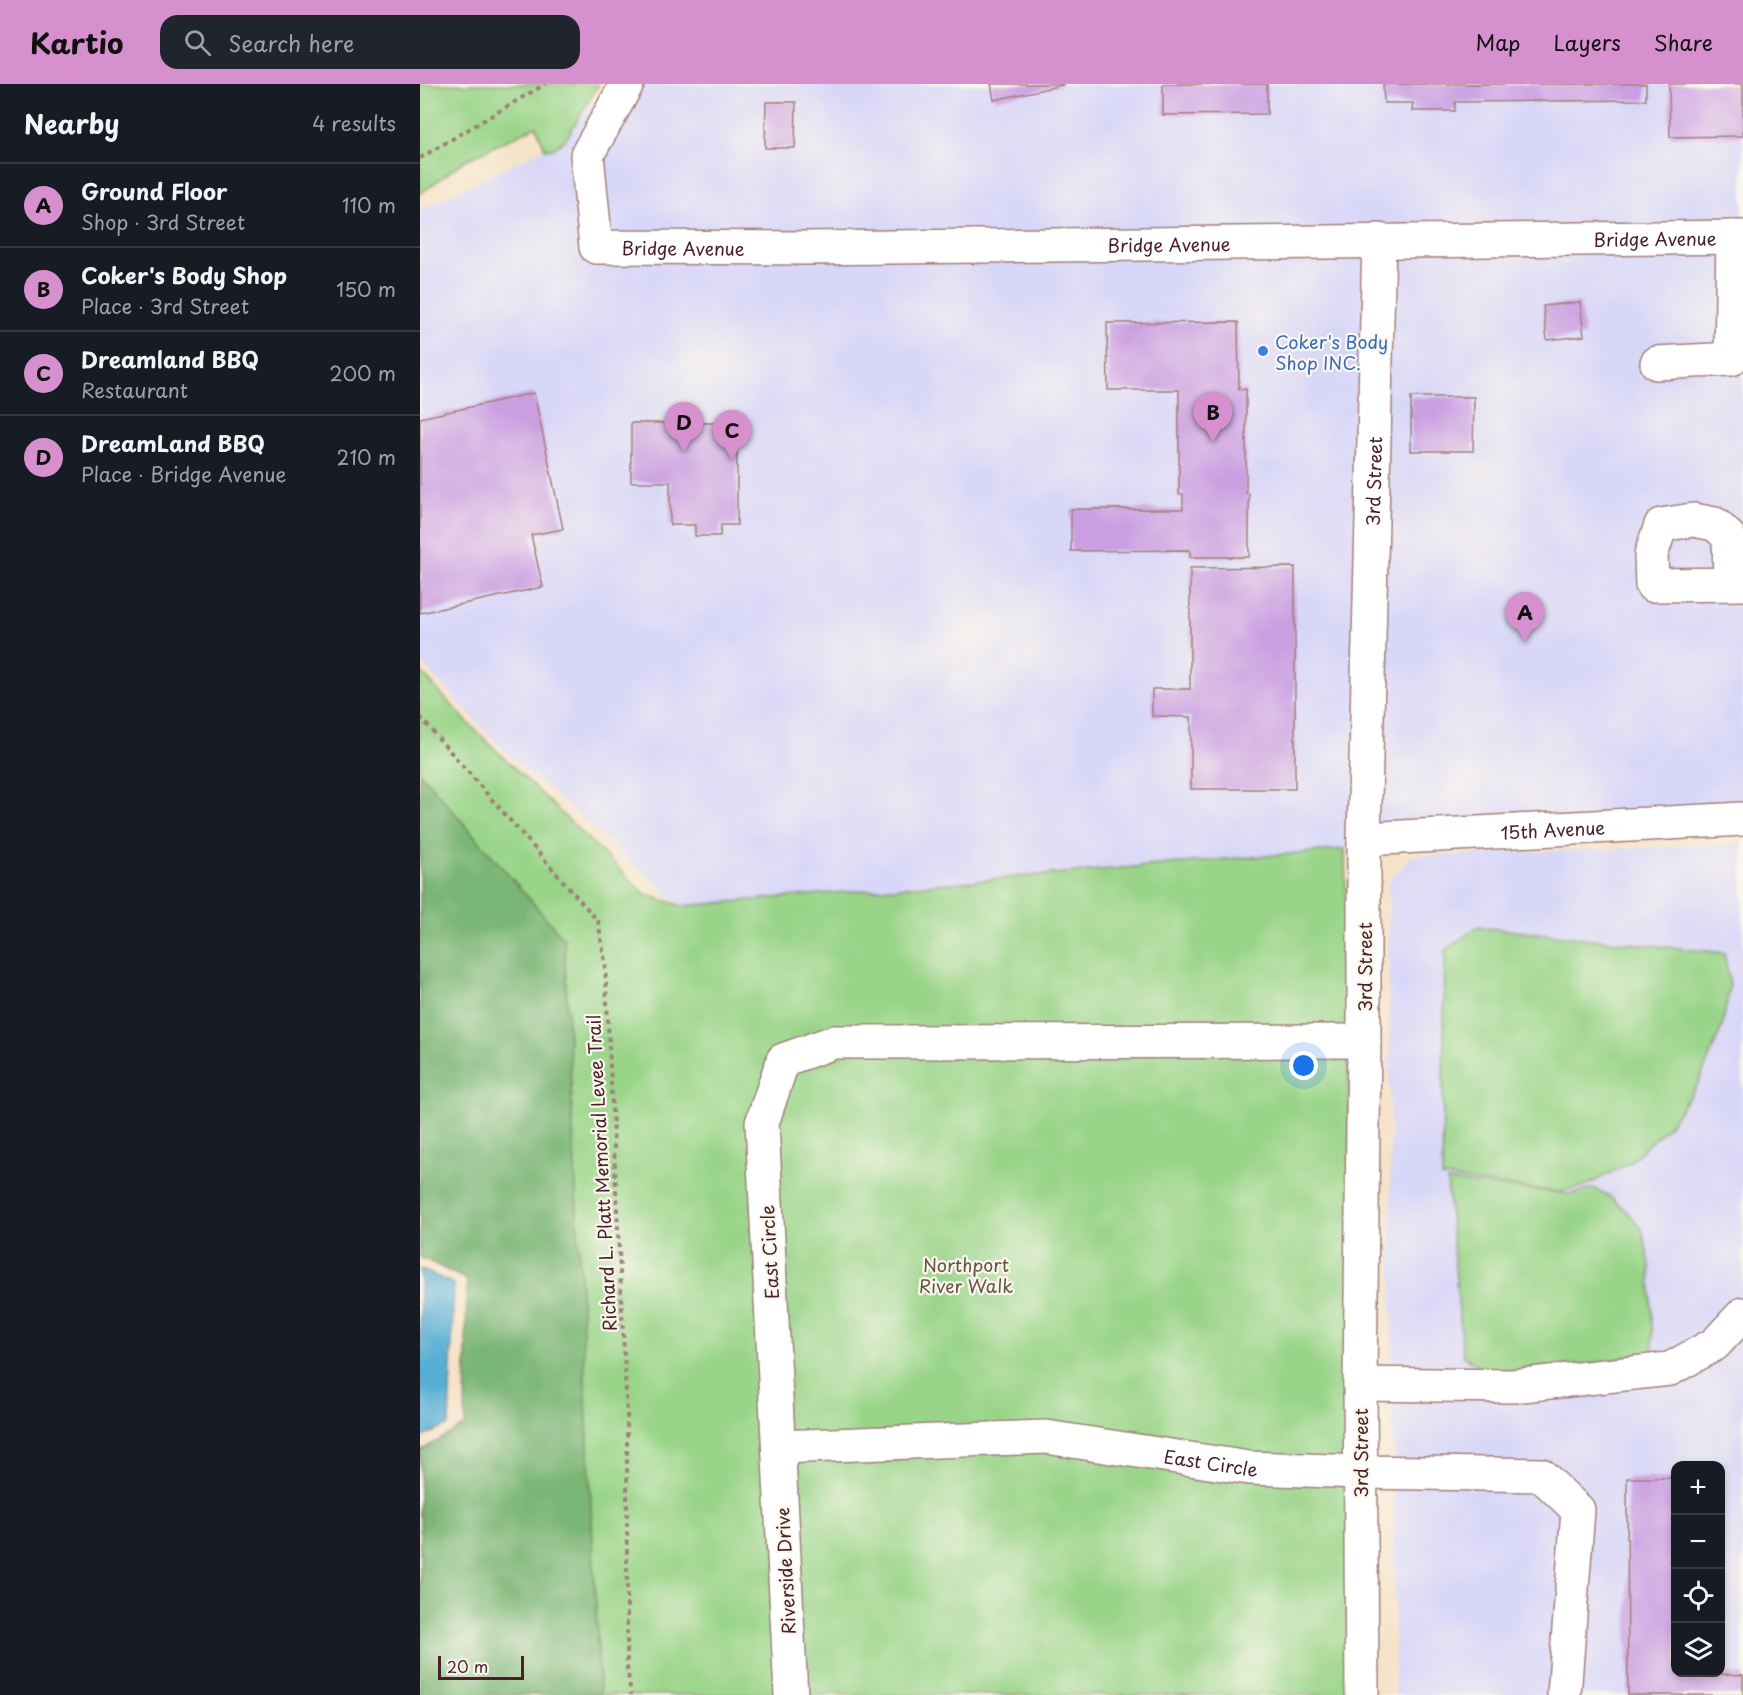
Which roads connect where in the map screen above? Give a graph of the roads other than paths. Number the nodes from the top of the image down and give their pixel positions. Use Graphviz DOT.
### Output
graph roads {
  1 [pos="627,84"];
  2 [pos="1738,237"];
  3 [pos="1379,240"];
  4 [pos="1737,359"];
  5 [pos="1657,363"];
  6 [pos="1743,819"];
  7 [pos="1364,839"];
  8 [pos="1364,1041"];
  9 [pos="1743,1314"];
  10 [pos="1360,1384"];
  11 [pos="779,1447"];
  12 [pos="1360,1472"];
  13 [pos="791,1695"];
  14 [pos="1362,1695"];
  15 [pos="1564,1695"];
  1 -- 3 [label="street, Bridge Avenue"];
  2 -- 3 [label="street, Bridge Avenue"];
  2 -- 4 [label="street"];
  3 -- 7 [label="street, 3rd Street"];
  4 -- 5 [label="street"];
  6 -- 7 [label="street, 15th Avenue"];
  7 -- 8 [label="street, 3rd Street"];
  8 -- 10 [label="street, 3rd Street"];
  8 -- 11 [label="street, East Circle"];
  9 -- 10 [label="street"];
  10 -- 12 [label="street, 3rd Street"];
  11 -- 12 [label="street, East Circle"];
  11 -- 13 [label="street, Riverside Drive"];
  12 -- 14 [label="street, 3rd Street"];
  12 -- 15 [label="street, East Circle"];
}
